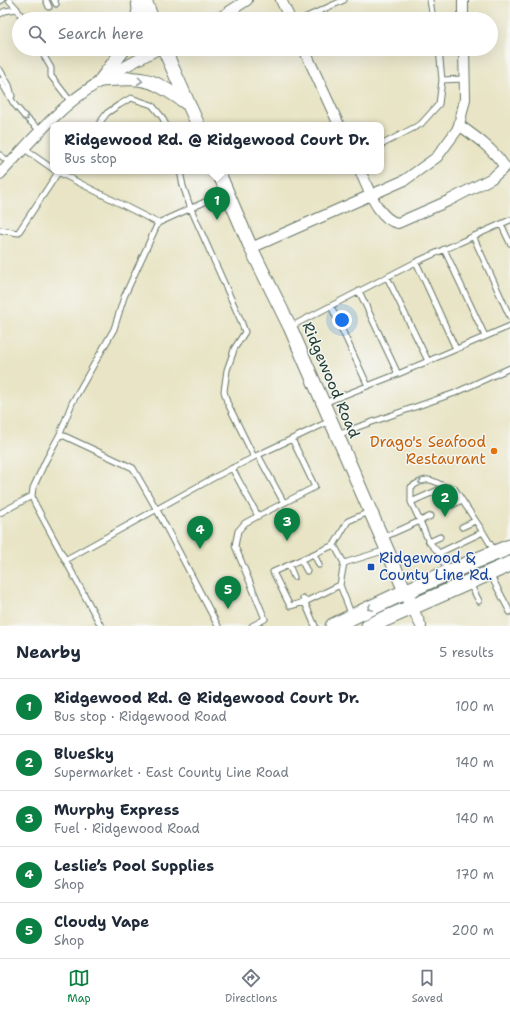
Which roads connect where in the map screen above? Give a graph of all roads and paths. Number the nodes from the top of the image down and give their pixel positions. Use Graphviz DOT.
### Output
graph roads {
  1 [pos="9,0"];
  2 [pos="46,0"];
  3 [pos="138,0"];
  4 [pos="145,0"];
  5 [pos="247,0"];
  6 [pos="282,0"];
  7 [pos="344,0"];
  8 [pos="430,0"];
  9 [pos="463,0"];
  10 [pos="49,7"];
  11 [pos="17,9"];
  12 [pos="19,12"];
  13 [pos="139,12"];
  14 [pos="149,12"];
  15 [pos="229,12"];
  16 [pos="287,12"];
  17 [pos="317,12"];
  18 [pos="432,12"];
  19 [pos="463,12"];
  20 [pos="0,14"];
  21 [pos="44,56"];
  22 [pos="119,56"];
  23 [pos="145,56"];
  24 [pos="167,56"];
  25 [pos="307,56"];
  26 [pos="440,56"];
  27 [pos="464,56"];
  28 [pos="0,70"];
  29 [pos="464,79"];
  30 [pos="0,80"];
  31 [pos="101,80"];
  32 [pos="442,80"];
  33 [pos="71,102"];
  34 [pos="14,104"];
  35 [pos="188,104"];
  36 [pos="100,122"];
  37 [pos="164,122"];
  38 [pos="197,122"];
  39 [pos="338,122"];
  40 [pos="459,124"];
  41 [pos="40,130"];
  42 [pos="384,143"];
  43 [pos="23,148"];
  44 [pos="0,155"];
  45 [pos="10,163"];
  46 [pos="50,167"];
  47 [pos="0,174"];
  48 [pos="54,174"];
  49 [pos="62,174"];
  50 [pos="181,174"];
  51 [pos="219,174"];
  52 [pos="361,174"];
  53 [pos="226,189"];
  54 [pos="371,195"];
  55 [pos="192,209"];
  56 [pos="510,220"];
  57 [pos="158,224"];
  58 [pos="501,224"];
  59 [pos="0,230"];
  60 [pos="473,236"];
  61 [pos="510,243"];
  62 [pos="251,248"];
  63 [pos="444,249"];
  64 [pos="416,262"];
  65 [pos="387,277"];
  66 [pos="360,291"];
  67 [pos="331,306"];
  68 [pos="510,317"];
  69 [pos="510,326"];
  70 [pos="290,327"];
  71 [pos="485,336"];
  72 [pos="456,349"];
  73 [pos="428,361"];
  74 [pos="510,368"];
  75 [pos="398,374"];
  76 [pos="368,386"];
  77 [pos="324,403"];
  78 [pos="331,421"];
  79 [pos="60,434"];
  80 [pos="337,435"];
  81 [pos="292,439"];
  82 [pos="256,456"];
  83 [pos="232,468"];
  84 [pos="445,487"];
  85 [pos="32,496"];
  86 [pos="462,500"];
  87 [pos="411,502"];
  88 [pos="284,503"];
  89 [pos="452,505"];
  90 [pos="157,510"];
  91 [pos="370,511"];
  92 [pos="0,513"];
  93 [pos="258,516"];
  94 [pos="431,516"];
  95 [pos="420,521"];
  96 [pos="475,521"];
  97 [pos="462,527"];
  98 [pos="483,532"];
  99 [pos="440,537"];
  100 [pos="429,542"];
  101 [pos="385,544"];
  102 [pos="334,545"];
  103 [pos="510,548"];
  104 [pos="439,553"];
  105 [pos="495,553"];
  106 [pos="314,554"];
  107 [pos="65,560"];
  108 [pos="301,560"];
  109 [pos="344,563"];
  110 [pos="510,564"];
  111 [pos="289,565"];
  112 [pos="319,565"];
  113 [pos="307,571"];
  114 [pos="449,573"];
  115 [pos="489,573"];
  116 [pos="294,578"];
  117 [pos="469,582"];
  118 [pos="340,585"];
  119 [pos="406,592"];
  120 [pos="304,600"];
  121 [pos="479,601"];
  122 [pos="412,607"];
  123 [pos="510,612"];
  124 [pos="352,617"];
  125 [pos="101,626"];
  126 [pos="218,626"];
  127 [pos="252,626"];
  128 [pos="315,626"];
  129 [pos="333,626"];
  130 [pos="369,626"];
  131 [pos="421,626"];
  1 -- 11 [label="lane"];
  2 -- 10 [label="lane"];
  3 -- 13 [label="street"];
  4 -- 14 [label="street"];
  5 -- 15 [label="street"];
  6 -- 16 [label="street"];
  7 -- 17 [label="lane"];
  8 -- 18 [label="lane"];
  9 -- 19 [label="street"];
  11 -- 12 [label="lane"];
  11 -- 20 [label="lane"];
  21 -- 33 [label="lane"];
  22 -- 31 [label="street"];
  23 -- 31 [label="street"];
  24 -- 35 [label="street"];
  25 -- 39 [label="street"];
  26 -- 32 [label="lane"];
  27 -- 29 [label="street"];
  28 -- 34 [label="lane"];
  29 -- 32 [label="lane"];
  29 -- 40 [label="street"];
  30 -- 34 [label="lane"];
  31 -- 33 [label="street"];
  31 -- 35 [label="street, one-way"];
  32 -- 42 [label="lane"];
  33 -- 41 [label="street"];
  34 -- 41 [label="lane, one-way"];
  35 -- 38 [label="street"];
  36 -- 37 [label="lane"];
  40 -- 54 [label="street"];
  40 -- 54 [label="street"];
  41 -- 43 [label="street"];
  43 -- 45 [label="street"];
  43 -- 46 [label="lane"];
  44 -- 45 [label="lane"];
  45 -- 47 [label="street"];
  48 -- 59 [label="lane"];
  49 -- 57 [label="lane"];
  50 -- 55 [label="lane"];
  51 -- 53 [label="street, Ridgewood Road"];
  52 -- 54 [label="street"];
  53 -- 55 [label="lane"];
  53 -- 62 [label="street, Ridgewood Road"];
  54 -- 62 [label="street"];
  55 -- 57 [label="lane"];
  55 -- 82 [label="lane"];
  56 -- 58 [label="lane"];
  57 -- 79 [label="lane"];
  58 -- 60 [label="lane"];
  58 -- 61 [label="lane"];
  60 -- 63 [label="lane"];
  60 -- 68 [label="lane"];
  62 -- 70 [label="street, Ridgewood Road"];
  63 -- 64 [label="lane"];
  63 -- 71 [label="lane"];
  64 -- 65 [label="lane"];
  64 -- 72 [label="lane"];
  65 -- 66 [label="lane"];
  65 -- 73 [label="lane"];
  66 -- 67 [label="lane"];
  66 -- 75 [label="lane"];
  67 -- 70 [label="lane"];
  67 -- 76 [label="lane"];
  69 -- 71 [label="lane"];
  70 -- 77 [label="street, Ridgewood Road"];
  71 -- 72 [label="lane"];
  72 -- 73 [label="lane"];
  73 -- 75 [label="lane"];
  74 -- 80 [label="lane"];
  75 -- 76 [label="lane"];
  76 -- 77 [label="lane"];
  77 -- 78 [label="street, Ridgewood Road"];
  78 -- 80 [label="street, Ridgewood Road"];
  78 -- 81 [label="lane"];
  79 -- 85 [label="lane"];
  79 -- 90 [label="lane"];
  80 -- 91 [label="street, Ridgewood Road"];
  81 -- 82 [label="lane"];
  81 -- 88 [label="lane"];
  82 -- 83 [label="lane"];
  82 -- 88 [label="lane"];
  83 -- 90 [label="lane"];
  83 -- 93 [label="lane"];
  84 -- 86 [label="lane"];
  84 -- 87 [label="lane"];
  84 -- 87 [label="lane, one-way"];
  85 -- 92 [label="lane"];
  85 -- 107 [label="lane"];
  86 -- 89 [label="lane"];
  86 -- 96 [label="lane"];
  87 -- 95 [label="lane"];
  88 -- 93 [label="lane"];
  90 -- 107 [label="lane"];
  90 -- 126 [label="lane"];
  91 -- 101 [label="street, Ridgewood Road"];
  91 -- 102 [label="lane"];
  93 -- 127 [label="lane"];
  94 -- 95 [label="lane"];
  95 -- 100 [label="lane"];
  95 -- 101 [label="lane"];
  96 -- 97 [label="lane"];
  96 -- 98 [label="lane"];
  98 -- 104 [label="lane"];
  98 -- 105 [label="lane"];
  99 -- 100 [label="lane"];
  100 -- 104 [label="lane"];
  101 -- 109 [label="lane"];
  101 -- 119 [label="street, Ridgewood Road"];
  102 -- 106 [label="lane"];
  102 -- 109 [label="lane"];
  103 -- 105 [label="main road"];
  104 -- 114 [label="lane"];
  105 -- 114 [label="main road"];
  106 -- 108 [label="lane"];
  106 -- 112 [label="lane"];
  107 -- 125 [label="lane"];
  108 -- 111 [label="lane"];
  108 -- 113 [label="lane"];
  109 -- 118 [label="lane"];
  110 -- 115 [label="main road"];
  111 -- 116 [label="lane"];
  111 -- 120 [label="lane"];
  114 -- 119 [label="main road"];
  115 -- 117 [label="main road"];
  115 -- 123 [label="lane"];
  117 -- 121 [label="lane"];
  117 -- 122 [label="main road"];
  118 -- 120 [label="lane"];
  118 -- 124 [label="lane"];
  119 -- 122 [label="street, Ridgewood Road"];
  119 -- 124 [label="main road, one-way"];
  120 -- 128 [label="lane"];
  122 -- 130 [label="main road"];
  122 -- 131 [label="street, Ridgewood Road"];
  124 -- 129 [label="main road"];
}
